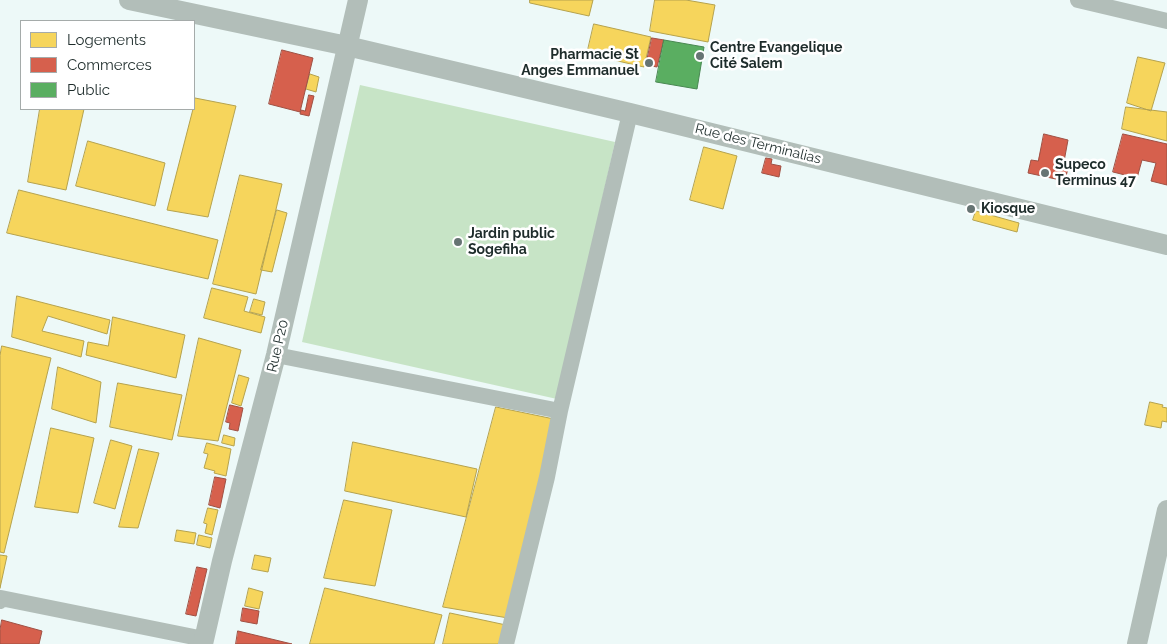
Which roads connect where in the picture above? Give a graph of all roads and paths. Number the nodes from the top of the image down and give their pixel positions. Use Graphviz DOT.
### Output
graph roads {
  1 [pos="129,0"];
  2 [pos="358,0"];
  3 [pos="1078,0"];
  4 [pos="1167,21"];
  5 [pos="348,46"];
  6 [pos="630,113"];
  7 [pos="1167,244"];
  8 [pos="276,356"];
  9 [pos="560,411"];
  10 [pos="1167,510"];
  11 [pos="0,601"];
  12 [pos="204,641"];
  13 [pos="506,644"];
  14 [pos="1137,644"];
  1 -- 5 [label="street, Rue des Terminalias"];
  2 -- 5 [label="street, Rue P20"];
  3 -- 4 [label="street"];
  5 -- 6 [label="street, Rue des Terminalias"];
  5 -- 8 [label="street, Rue P20"];
  6 -- 7 [label="street, Rue des Terminalias"];
  6 -- 9 [label="street"];
  8 -- 9 [label="street"];
  8 -- 12 [label="street, Rue P20"];
  9 -- 13 [label="street"];
  10 -- 14 [label="street"];
  11 -- 12 [label="street"];
}
